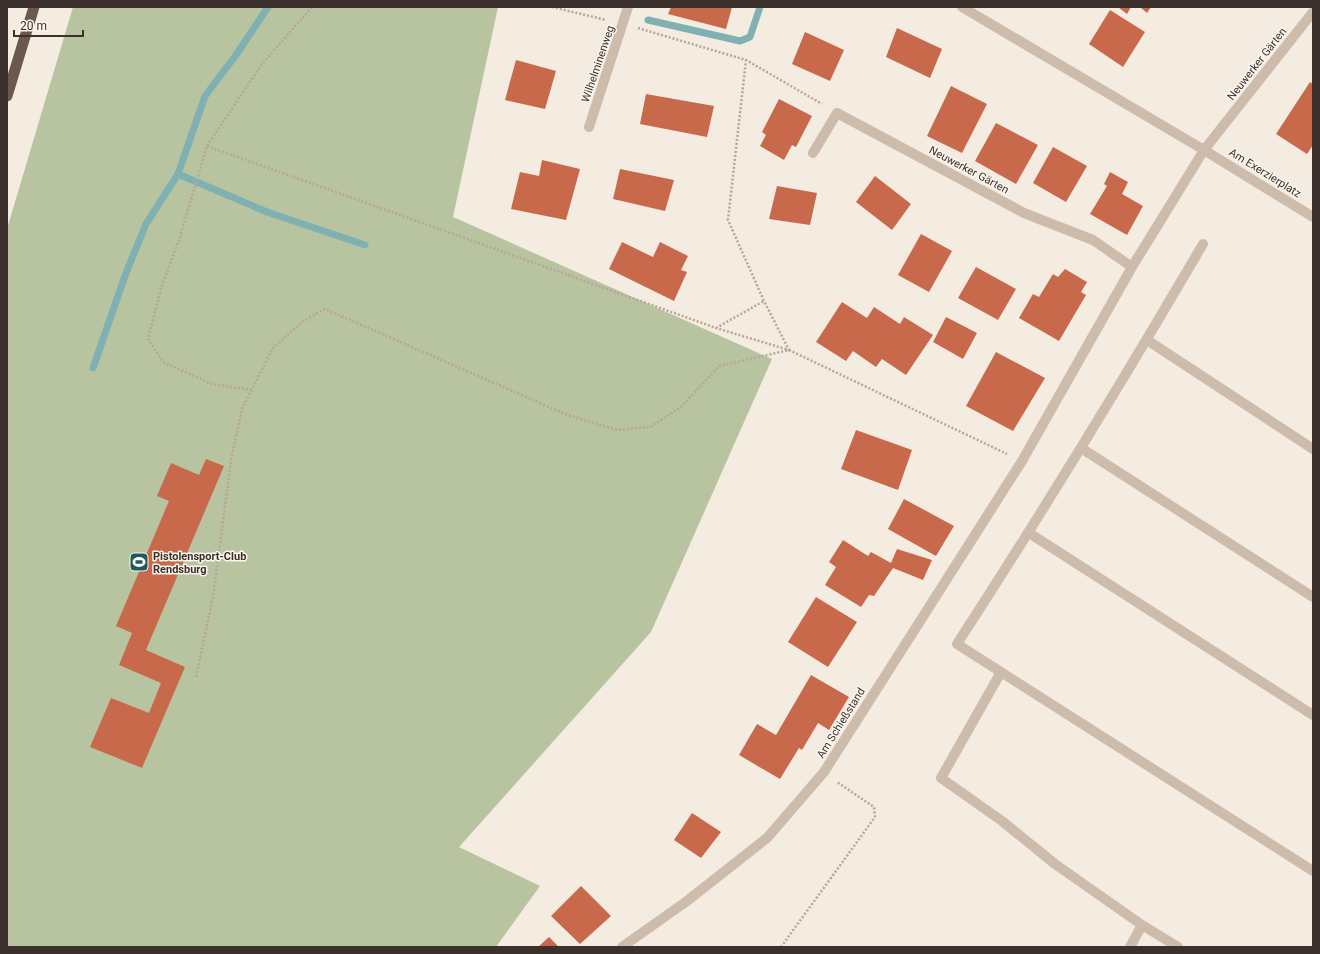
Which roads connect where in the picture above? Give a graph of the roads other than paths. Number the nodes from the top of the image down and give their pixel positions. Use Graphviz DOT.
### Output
graph roads {
  1 [pos="34,7"];
  2 [pos="628,7"];
  3 [pos="962,7"];
  4 [pos="1313,12"];
  5 [pos="7,96"];
  6 [pos="589,127"];
  7 [pos="1204,150"];
  8 [pos="812,153"];
  9 [pos="1313,217"];
  10 [pos="1203,244"];
  11 [pos="1132,267"];
  12 [pos="1147,340"];
  13 [pos="1081,448"];
  14 [pos="1313,449"];
  15 [pos="1022,461"];
  16 [pos="1029,533"];
  17 [pos="1313,597"];
  18 [pos="1001,672"];
  19 [pos="1313,715"];
  20 [pos="1313,871"];
  21 [pos="1142,925"];
  22 [pos="622,947"];
  23 [pos="1130,947"];
  24 [pos="1178,947"];
  1 -- 5 [label="highway"];
  2 -- 6 [label="street, Wilhelminenweg"];
  3 -- 7 [label="street"];
  4 -- 7 [label="street, Neuwerker Gärten"];
  7 -- 9 [label="street, Am Exerzierplatz"];
  7 -- 11 [label="street, Neuwerker Gärten"];
  8 -- 11 [label="street, Neuwerker Gärten"];
  10 -- 12 [label="street"];
  11 -- 15 [label="street, Neuwerker Gärten"];
  12 -- 13 [label="street"];
  12 -- 14 [label="street"];
  13 -- 16 [label="street"];
  13 -- 17 [label="street"];
  15 -- 22 [label="street, Am Schießstand"];
  16 -- 18 [label="street"];
  16 -- 19 [label="street"];
  18 -- 20 [label="street"];
  18 -- 21 [label="street"];
  21 -- 23 [label="street"];
  21 -- 24 [label="street"];
}
